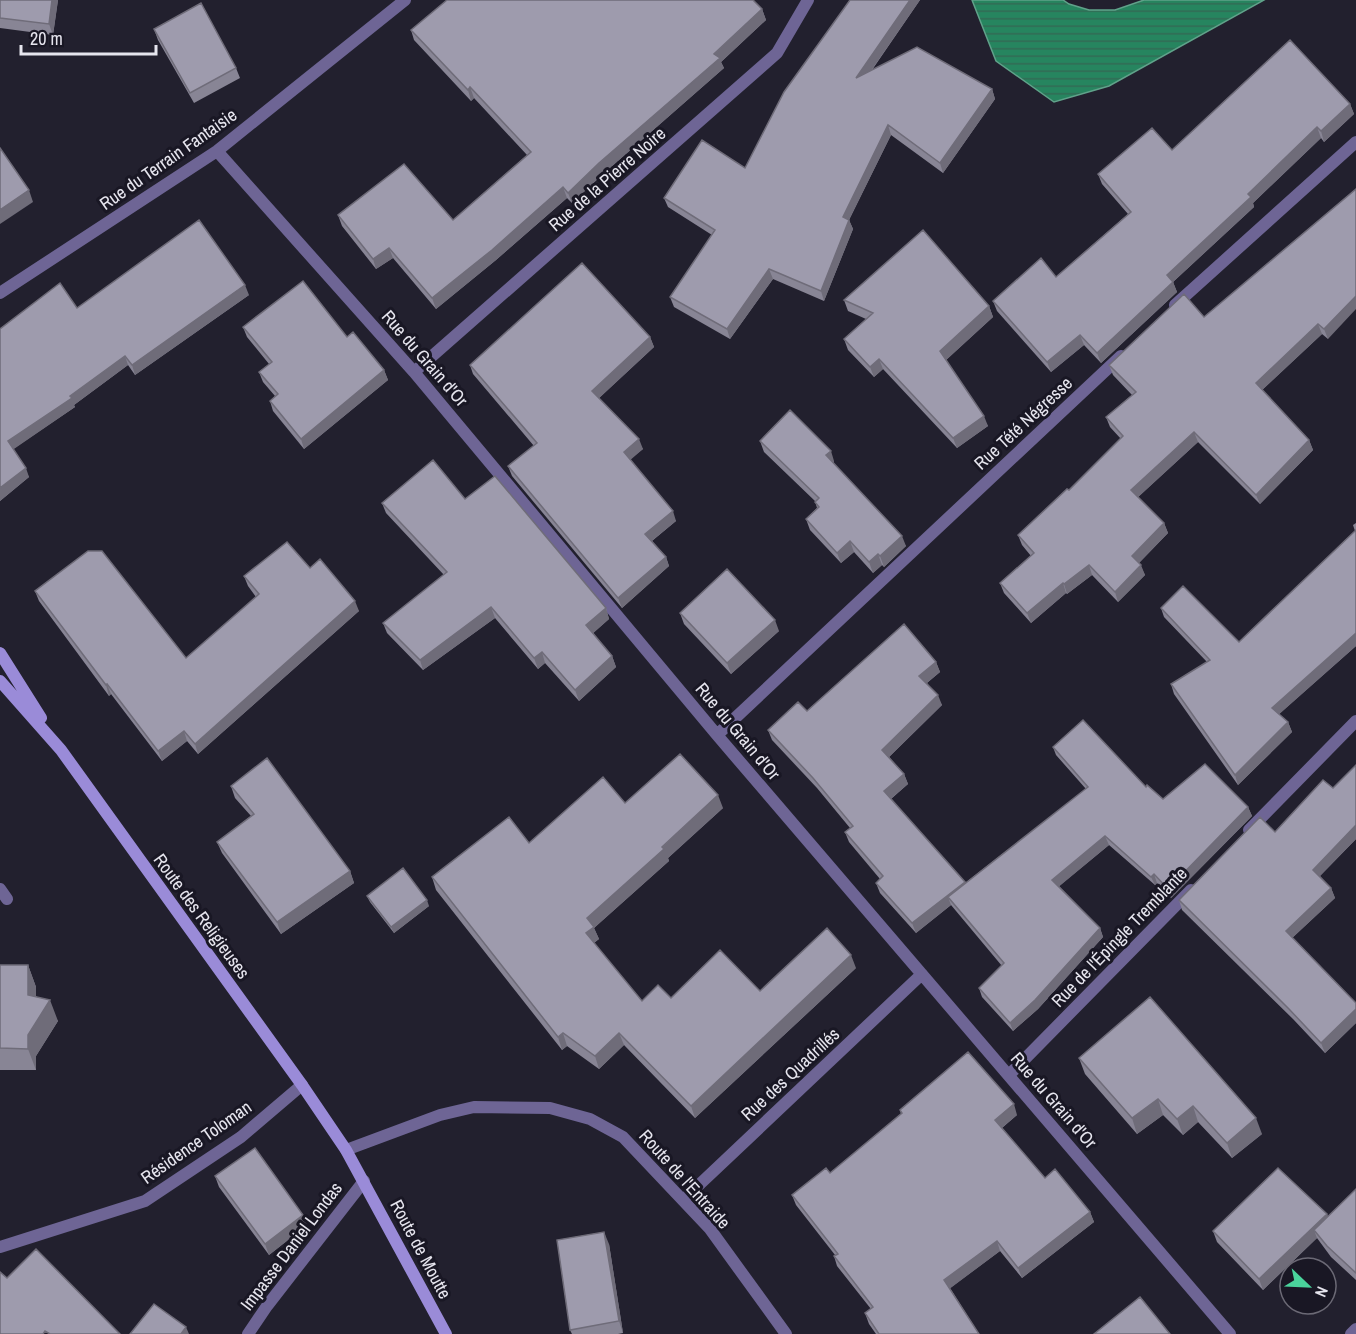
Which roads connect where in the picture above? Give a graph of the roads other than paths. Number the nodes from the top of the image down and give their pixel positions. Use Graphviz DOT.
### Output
graph roads {
  1 [pos="405,0"];
  2 [pos="808,0"];
  3 [pos="1356,142"];
  4 [pos="217,151"];
  5 [pos="0,293"];
  6 [pos="1170,310"];
  7 [pos="1126,351"];
  8 [pos="414,372"];
  9 [pos="0,653"];
  10 [pos="0,681"];
  11 [pos="1356,721"];
  12 [pos="717,735"];
  13 [pos="61,750"];
  14 [pos="1240,839"];
  15 [pos="1199,881"];
  16 [pos="922,974"];
  17 [pos="1009,1075"];
  18 [pos="302,1085"];
  19 [pos="346,1150"];
  20 [pos="364,1181"];
  21 [pos="683,1200"];
  22 [pos="0,1247"];
  23 [pos="1356,1329"];
  24 [pos="248,1334"];
  25 [pos="446,1334"];
  26 [pos="786,1334"];
  27 [pos="1230,1334"];
  28 [pos="1351,1334"];
  1 -- 4 [label="street, Rue du Terrain Fantaisie"];
  2 -- 8 [label="street, Rue de la Pierre Noire"];
  3 -- 6 [label="street"];
  4 -- 5 [label="street, Rue du Terrain Fantaisie"];
  4 -- 8 [label="street, Rue du Grain d'Or"];
  7 -- 12 [label="street, Rue Tété Négresse"];
  8 -- 12 [label="street, Rue du Grain d'Or"];
  9 -- 13 [label="main road"];
  10 -- 13 [label="main road, Route des Religieuses"];
  11 -- 14 [label="street"];
  12 -- 16 [label="street, Rue du Grain d'Or"];
  13 -- 18 [label="main road, Route des Religieuses"];
  15 -- 17 [label="street, Rue de l'Épingle Tremblante"];
  16 -- 17 [label="street, Rue du Grain d'Or"];
  16 -- 21 [label="street, Rue des Quadrillés"];
  17 -- 27 [label="street, Rue du Grain d'Or"];
  18 -- 19 [label="main road, Route des Religieuses"];
  18 -- 22 [label="street, Résidence Toloman"];
  19 -- 20 [label="main road, Route des Religieuses"];
  19 -- 21 [label="street, Route de l'Entraide"];
  20 -- 24 [label="street, Impasse Daniel Londas"];
  20 -- 25 [label="main road, Route de Moutte"];
  21 -- 26 [label="street, Route de l'Entraide"];
  23 -- 28 [label="street"];
}
